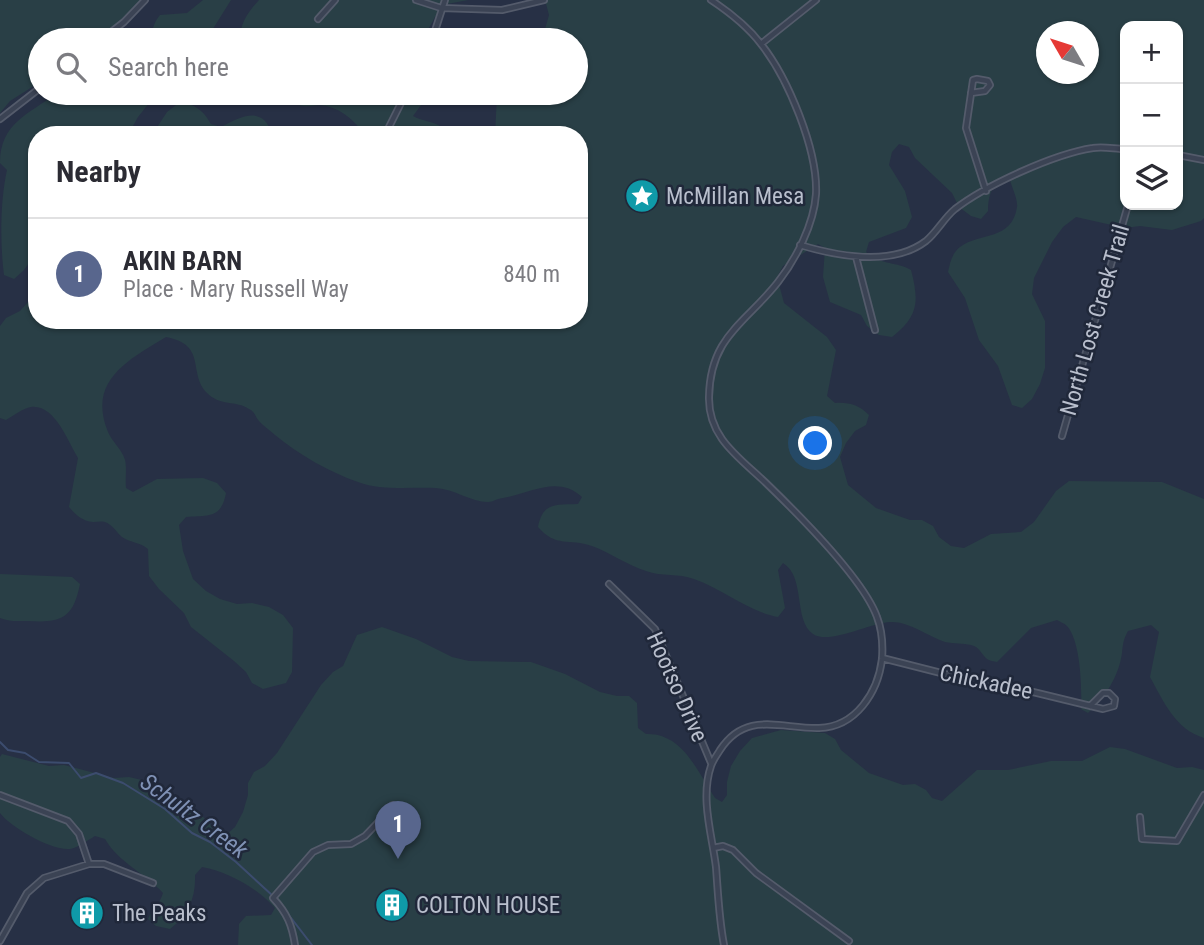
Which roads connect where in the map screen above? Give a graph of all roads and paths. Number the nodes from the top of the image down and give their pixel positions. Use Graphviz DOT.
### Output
graph roads {
  1 [pos="145,0"];
  2 [pos="335,0"];
  3 [pos="416,0"];
  4 [pos="445,0"];
  5 [pos="544,0"];
  6 [pos="711,0"];
  7 [pos="816,0"];
  8 [pos="441,8"];
  9 [pos="318,19"];
  10 [pos="116,28"];
  11 [pos="435,28"];
  12 [pos="761,44"];
  13 [pos="971,93"];
  14 [pos="28,97"];
  15 [pos="400,105"];
  16 [pos="0,119"];
  17 [pos="390,126"];
  18 [pos="1120,149"];
  19 [pos="1183,156"];
  20 [pos="1204,160"];
  21 [pos="986,191"];
  22 [pos="1127,210"];
  23 [pos="800,245"];
  24 [pos="856,257"];
  25 [pos="875,330"];
  26 [pos="1062,436"];
  27 [pos="609,584"];
  28 [pos="882,658"];
  29 [pos="1090,706"];
  30 [pos="711,764"];
  31 [pos="0,795"];
  32 [pos="1204,795"];
  33 [pos="386,814"];
  34 [pos="1140,817"];
  35 [pos="713,848"];
  36 [pos="89,864"];
  37 [pos="153,883"];
  38 [pos="0,941"];
  39 [pos="849,941"];
  40 [pos="295,945"];
  41 [pos="724,945"];
  1 -- 10 [label="street"];
  2 -- 9 [label="street"];
  3 -- 8 [label="street"];
  4 -- 8 [label="street"];
  5 -- 8 [label="street"];
  6 -- 12 [label="street"];
  7 -- 12 [label="street"];
  8 -- 11 [label="street"];
  12 -- 23 [label="street"];
  13 -- 13 [label="street"];
  13 -- 21 [label="street"];
  14 -- 16 [label="street"];
  15 -- 17 [label="street"];
  18 -- 21 [label="street"];
  19 -- 20 [label="street"];
  21 -- 24 [label="street"];
  22 -- 26 [label="street, North Lost Creek Trail"];
  23 -- 24 [label="street"];
  23 -- 28 [label="street"];
  24 -- 25 [label="street"];
  27 -- 30 [label="street, Hootso Drive"];
  28 -- 29 [label="street, Chickadee"];
  28 -- 30 [label="street"];
  29 -- 29 [label="street, Chickadee"];
  30 -- 35 [label="street"];
  31 -- 36 [label="street"];
  32 -- 34 [label="street"];
  33 -- 40 [label="street"];
  35 -- 39 [label="street"];
  35 -- 41 [label="street"];
  36 -- 37 [label="street"];
  36 -- 38 [label="street"];
}
